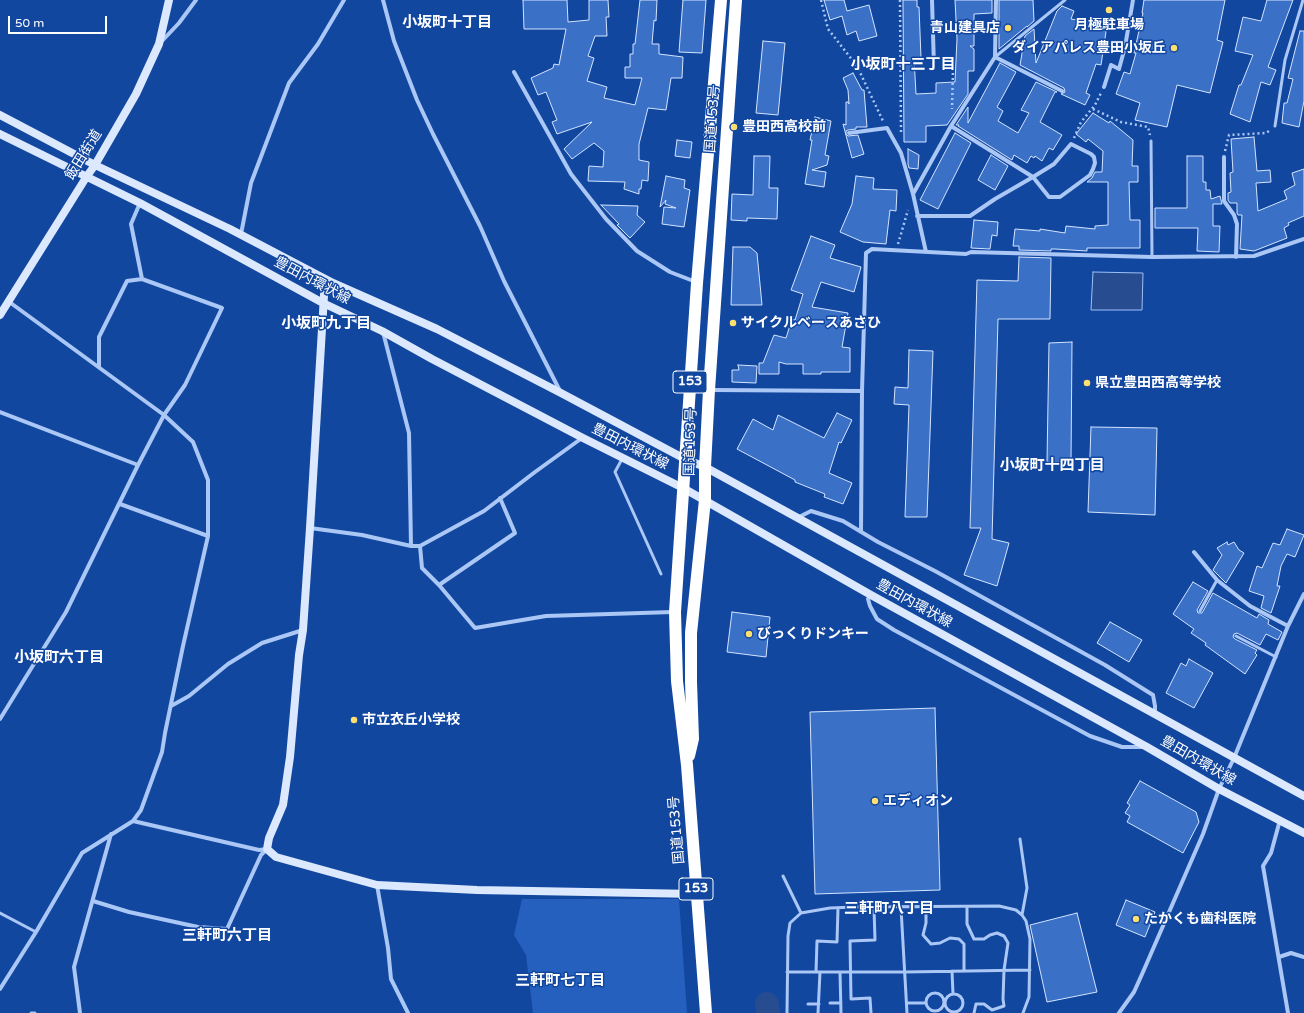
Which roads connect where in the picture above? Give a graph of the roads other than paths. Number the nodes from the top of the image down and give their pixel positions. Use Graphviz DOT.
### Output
graph roads {
  1 [pos="169,0"];
  2 [pos="196,0"];
  3 [pos="344,0"];
  4 [pos="383,0"];
  5 [pos="721,0"];
  6 [pos="736,0"];
  7 [pos="932,0"];
  8 [pos="996,0"];
  9 [pos="1065,0"];
  10 [pos="1133,0"];
  11 [pos="1303,0"];
  12 [pos="159,44"];
  13 [pos="995,57"];
  14 [pos="934,67"];
  15 [pos="514,72"];
  16 [pos="1104,87"];
  17 [pos="1062,91"];
  18 [pos="0,115"];
  19 [pos="952,126"];
  20 [pos="1275,126"];
  21 [pos="849,133"];
  22 [pos="0,134"];
  23 [pos="1151,141"];
  24 [pos="1224,157"];
  25 [pos="95,166"];
  26 [pos="86,176"];
  27 [pos="1033,178"];
  28 [pos="913,194"];
  29 [pos="140,203"];
  30 [pos="917,216"];
  31 [pos="241,235"];
  32 [pos="1304,239"];
  33 [pos="926,252"];
  34 [pos="1152,257"];
  35 [pos="1236,257"];
  36 [pos="142,279"];
  37 [pos="325,279"];
  38 [pos="697,283"];
  39 [pos="8,301"];
  40 [pos="323,303"];
  41 [pos="0,315"];
  42 [pos="382,331"];
  43 [pos="99,367"];
  44 [pos="709,390"];
  45 [pos="862,392"];
  46 [pos="561,393"];
  47 [pos="0,412"];
  48 [pos="164,415"];
  49 [pos="583,438"];
  50 [pos="623,458"];
  51 [pos="684,459"];
  52 [pos="138,465"];
  53 [pos="705,467"];
  54 [pos="683,488"];
  55 [pos="500,498"];
  56 [pos="705,500"];
  57 [pos="120,504"];
  58 [pos="796,518"];
  59 [pos="310,528"];
  60 [pos="861,532"];
  61 [pos="208,536"];
  62 [pos="411,546"];
  63 [pos="420,546"];
  64 [pos="1194,552"];
  65 [pos="661,574"];
  66 [pos="1217,580"];
  67 [pos="439,585"];
  68 [pos="1304,594"];
  69 [pos="871,595"];
  70 [pos="1200,611"];
  71 [pos="675,612"];
  72 [pos="1288,626"];
  73 [pos="303,630"];
  74 [pos="1236,636"];
  75 [pos="1276,657"];
  76 [pos="171,706"];
  77 [pos="1155,715"];
  78 [pos="0,718"];
  79 [pos="1147,747"];
  80 [pos="1234,758"];
  81 [pos="687,765"];
  82 [pos="1219,789"];
  83 [pos="1304,796"];
  84 [pos="1280,820"];
  85 [pos="133,821"];
  86 [pos="1304,833"];
  87 [pos="112,834"];
  88 [pos="1020,839"];
  89 [pos="267,849"];
  90 [pos="783,876"];
  91 [pos="377,885"];
  92 [pos="697,894"];
  93 [pos="93,901"];
  94 [pos="967,906"];
  95 [pos="926,907"];
  96 [pos="838,908"];
  97 [pos="874,908"];
  98 [pos="901,908"];
  99 [pos="801,913"];
  100 [pos="0,914"];
  101 [pos="1022,915"];
  102 [pos="36,932"];
  103 [pos="1279,957"];
  104 [pos="1304,957"];
  105 [pos="964,970"];
  106 [pos="1004,970"];
  107 [pos="1030,970"];
  108 [pos="952,971"];
  109 [pos="787,972"];
  110 [pos="818,972"];
  111 [pos="840,972"];
  112 [pos="851,972"];
  113 [pos="905,972"];
  114 [pos="0,989"];
  115 [pos="953,994"];
  116 [pos="926,1002"];
  117 [pos="830,1003"];
  118 [pos="840,1003"];
  119 [pos="907,1003"];
  120 [pos="808,1004"];
  121 [pos="819,1004"];
  122 [pos="944,1004"];
  123 [pos="31,1013"];
  124 [pos="35,1013"];
  125 [pos="80,1013"];
  126 [pos="408,1013"];
  127 [pos="706,1013"];
  128 [pos="787,1013"];
  129 [pos="818,1013"];
  130 [pos="841,1013"];
  131 [pos="871,1013"];
  132 [pos="907,1013"];
  133 [pos="974,1013"];
  134 [pos="1023,1013"];
  135 [pos="1119,1013"];
  136 [pos="1288,1013"];
  1 -- 12 [label="street, 飯田街道"];
  2 -- 12 [label="street"];
  3 -- 31 [label="street"];
  4 -- 46 [label="street"];
  5 -- 38 [label="highway, 国道153号 / 153"];
  6 -- 44 [label="highway, 国道153号 / 153"];
  7 -- 14 [label="street"];
  8 -- 13 [label="street"];
  9 -- 13 [label="lane"];
  10 -- 16 [label="street"];
  11 -- 20 [label="lane"];
  12 -- 25 [label="street, 飯田街道"];
  13 -- 17 [label="street"];
  13 -- 19 [label="street"];
  15 -- 38 [label="street"];
  18 -- 25 [label="street, 豊田内環状線"];
  19 -- 27 [label="street"];
  19 -- 28 [label="street"];
  21 -- 28 [label="street"];
  22 -- 26 [label="street, 豊田内環状線"];
  23 -- 34 [label="lane"];
  24 -- 35 [label="street"];
  25 -- 26 [label="street, 飯田街道"];
  25 -- 31 [label="street, 豊田内環状線"];
  26 -- 29 [label="street, 豊田内環状線"];
  26 -- 39 [label="street, 飯田街道"];
  27 -- 27 [label="street"];
  27 -- 30 [label="street"];
  28 -- 30 [label="street"];
  29 -- 36 [label="street"];
  29 -- 40 [label="street, 豊田内環状線"];
  30 -- 33 [label="street"];
  31 -- 37 [label="street, 豊田内環状線"];
  32 -- 35 [label="street"];
  33 -- 34 [label="street"];
  33 -- 45 [label="street"];
  34 -- 35 [label="street"];
  36 -- 43 [label="street"];
  36 -- 48 [label="street"];
  37 -- 40 [label="street"];
  37 -- 46 [label="street, 豊田内環状線"];
  38 -- 51 [label="highway, 国道153号 / 153"];
  39 -- 41 [label="street, 飯田街道"];
  39 -- 43 [label="street"];
  40 -- 42 [label="street, 豊田内環状線"];
  40 -- 59 [label="street"];
  42 -- 49 [label="street, 豊田内環状線"];
  42 -- 62 [label="street"];
  43 -- 48 [label="street"];
  44 -- 45 [label="street"];
  44 -- 53 [label="highway, 国道153号 / 153"];
  45 -- 60 [label="street"];
  46 -- 51 [label="street, 豊田内環状線"];
  47 -- 52 [label="street"];
  48 -- 52 [label="street"];
  48 -- 61 [label="street"];
  49 -- 50 [label="street, 豊田内環状線"];
  49 -- 55 [label="street"];
  50 -- 54 [label="street, 豊田内環状線"];
  50 -- 65 [label="lane"];
  51 -- 53 [label="street, 豊田内環状線"];
  51 -- 54 [label="highway, 国道153号 / 153"];
  52 -- 57 [label="street"];
  53 -- 56 [label="highway, 国道153号 / 153"];
  53 -- 58 [label="street, 豊田内環状線"];
  54 -- 56 [label="street, 豊田内環状線"];
  54 -- 71 [label="highway, 国道153号 / 153"];
  55 -- 63 [label="street"];
  55 -- 67 [label="street"];
  56 -- 69 [label="street, 豊田内環状線"];
  56 -- 81 [label="highway, 国道153号 / 153"];
  57 -- 61 [label="street"];
  57 -- 78 [label="street"];
  58 -- 60 [label="street"];
  58 -- 77 [label="street, 豊田内環状線"];
  59 -- 62 [label="street"];
  59 -- 73 [label="street"];
  60 -- 77 [label="street"];
  61 -- 76 [label="street"];
  62 -- 63 [label="street"];
  63 -- 67 [label="street"];
  64 -- 66 [label="street"];
  66 -- 70 [label="lane"];
  66 -- 72 [label="street"];
  67 -- 71 [label="street"];
  68 -- 72 [label="street"];
  69 -- 79 [label="street, 豊田内環状線"];
  69 -- 79 [label="street"];
  71 -- 81 [label="highway, 国道153号 / 153"];
  72 -- 75 [label="street"];
  73 -- 76 [label="street"];
  73 -- 89 [label="street"];
  74 -- 75 [label="lane"];
  75 -- 80 [label="street"];
  76 -- 85 [label="street"];
  77 -- 80 [label="street, 豊田内環状線"];
  79 -- 82 [label="street, 豊田内環状線"];
  80 -- 82 [label="street"];
  80 -- 83 [label="street, 豊田内環状線"];
  81 -- 92 [label="highway, 国道153号 / 153"];
  82 -- 84 [label="street, 豊田内環状線"];
  82 -- 135 [label="street"];
  84 -- 86 [label="street, 豊田内環状線"];
  84 -- 103 [label="street"];
  85 -- 87 [label="street"];
  85 -- 89 [label="street"];
  87 -- 93 [label="street"];
  87 -- 102 [label="street"];
  88 -- 101 [label="lane"];
  89 -- 91 [label="street"];
  89 -- 93 [label="street"];
  90 -- 99 [label="lane"];
  91 -- 92 [label="street"];
  91 -- 126 [label="street"];
  92 -- 127 [label="highway, 国道153号 / 153"];
  93 -- 125 [label="street"];
  94 -- 95 [label="lane"];
  94 -- 101 [label="lane"];
  94 -- 106 [label="lane"];
  95 -- 98 [label="lane"];
  95 -- 105 [label="lane"];
  96 -- 97 [label="lane"];
  96 -- 99 [label="lane"];
  96 -- 110 [label="lane"];
  97 -- 98 [label="lane"];
  97 -- 112 [label="lane"];
  98 -- 113 [label="lane"];
  99 -- 109 [label="lane"];
  100 -- 102 [label="lane"];
  101 -- 107 [label="lane"];
  102 -- 114 [label="street"];
  103 -- 104 [label="street"];
  103 -- 136 [label="street"];
  105 -- 106 [label="lane"];
  105 -- 108 [label="lane"];
  106 -- 107 [label="lane"];
  106 -- 133 [label="lane"];
  107 -- 134 [label="lane"];
  108 -- 113 [label="lane"];
  108 -- 115 [label="lane"];
  109 -- 110 [label="lane"];
  109 -- 128 [label="lane"];
  110 -- 111 [label="lane"];
  110 -- 121 [label="lane"];
  111 -- 112 [label="lane"];
  111 -- 118 [label="lane"];
  112 -- 113 [label="lane"];
  112 -- 131 [label="lane"];
  113 -- 119 [label="lane"];
  115 -- 122 [label="lane"];
  115 -- 122 [label="lane"];
  116 -- 119 [label="lane"];
  116 -- 122 [label="lane"];
  116 -- 122 [label="lane"];
  117 -- 118 [label="lane"];
  118 -- 130 [label="lane"];
  119 -- 132 [label="lane"];
  120 -- 121 [label="lane"];
  121 -- 129 [label="lane"];
  123 -- 124 [label="lane"];
}
